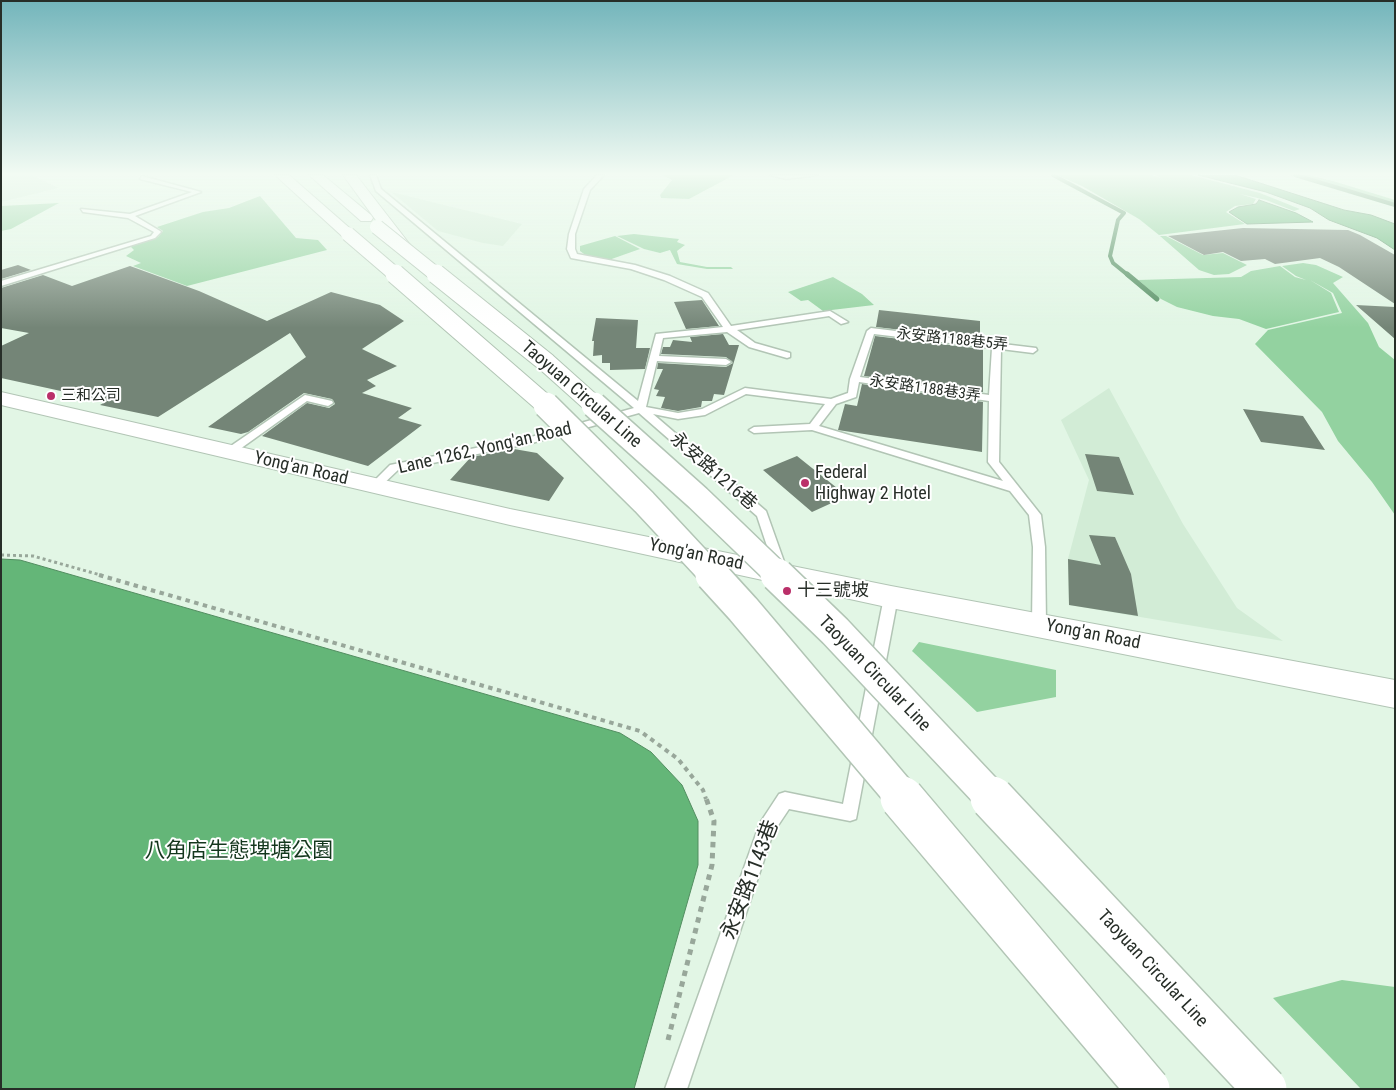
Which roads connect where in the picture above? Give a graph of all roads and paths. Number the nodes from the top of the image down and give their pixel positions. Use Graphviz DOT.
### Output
graph roads {
  1 [pos="147,226"];
  2 [pos="365,226"];
  3 [pos="367,226"];
  4 [pos="369,226"];
  5 [pos="420,226"];
  6 [pos="575,226"];
  7 [pos="370,229"];
  8 [pos="1,284"];
  9 [pos="844,322"];
  10 [pos="730,328"];
  11 [pos="997,345"];
  12 [pos="1033,350"];
  13 [pos="787,355"];
  14 [pos="654,358"];
  15 [pos="726,362"];
  16 [pos="855,379"];
  17 [pos="1,398"];
  18 [pos="994,399"];
  19 [pos="832,402"];
  20 [pos="328,403"];
  21 [pos="641,409"];
  22 [pos="813,426"];
  23 [pos="754,430"];
  24 [pos="229,452"];
  25 [pos="375,486"];
  26 [pos="1017,489"];
  27 [pos="1,555"];
  28 [pos="782,573"];
  29 [pos="891,597"];
  30 [pos="1039,624"];
  31 [pos="1395,694"];
  32 [pos="667,1042"];
  33 [pos="676,1089"];
  34 [pos="1148,1089"];
  35 [pos="1265,1089"];
  1 -- 8 [label="lane"];
  2 -- 7 [label="main road, Taoyuan Circular Line"];
  3 -- 7 [label="main road, Taoyuan Circular Line"];
  4 -- 7 [label="main road"];
  5 -- 21 [label="lane, 永安路1216巷"];
  6 -- 10 [label="lane"];
  7 -- 34 [label="main road, Taoyuan Circular Line, bridge"];
  7 -- 35 [label="main road, Taoyuan Circular Line, bridge"];
  9 -- 10 [label="lane"];
  10 -- 13 [label="lane"];
  10 -- 14 [label="lane"];
  11 -- 12 [label="lane, 永安路1188巷5弄"];
  11 -- 16 [label="lane, 永安路1188巷5弄"];
  11 -- 18 [label="lane"];
  14 -- 15 [label="lane"];
  14 -- 21 [label="lane"];
  16 -- 18 [label="lane, 永安路1188巷3弄"];
  16 -- 19 [label="lane"];
  17 -- 24 [label="main road, Yong'an Road"];
  18 -- 26 [label="lane"];
  19 -- 21 [label="lane, Lane 1262, Yong'an Road"];
  19 -- 22 [label="lane"];
  20 -- 24 [label="lane"];
  21 -- 25 [label="lane, Lane 1262, Yong'an Road"];
  21 -- 28 [label="lane, 永安路1216巷"];
  22 -- 23 [label="lane"];
  22 -- 26 [label="lane"];
  24 -- 25 [label="main road, Yong'an Road"];
  25 -- 28 [label="main road, Yong'an Road"];
  26 -- 30 [label="lane"];
  27 -- 32 [label="path"];
  28 -- 29 [label="main road, Yong'an Road"];
  29 -- 30 [label="main road, Yong'an Road"];
  29 -- 33 [label="lane, 永安路1143巷"];
  30 -- 31 [label="main road, Yong'an Road"];
}
